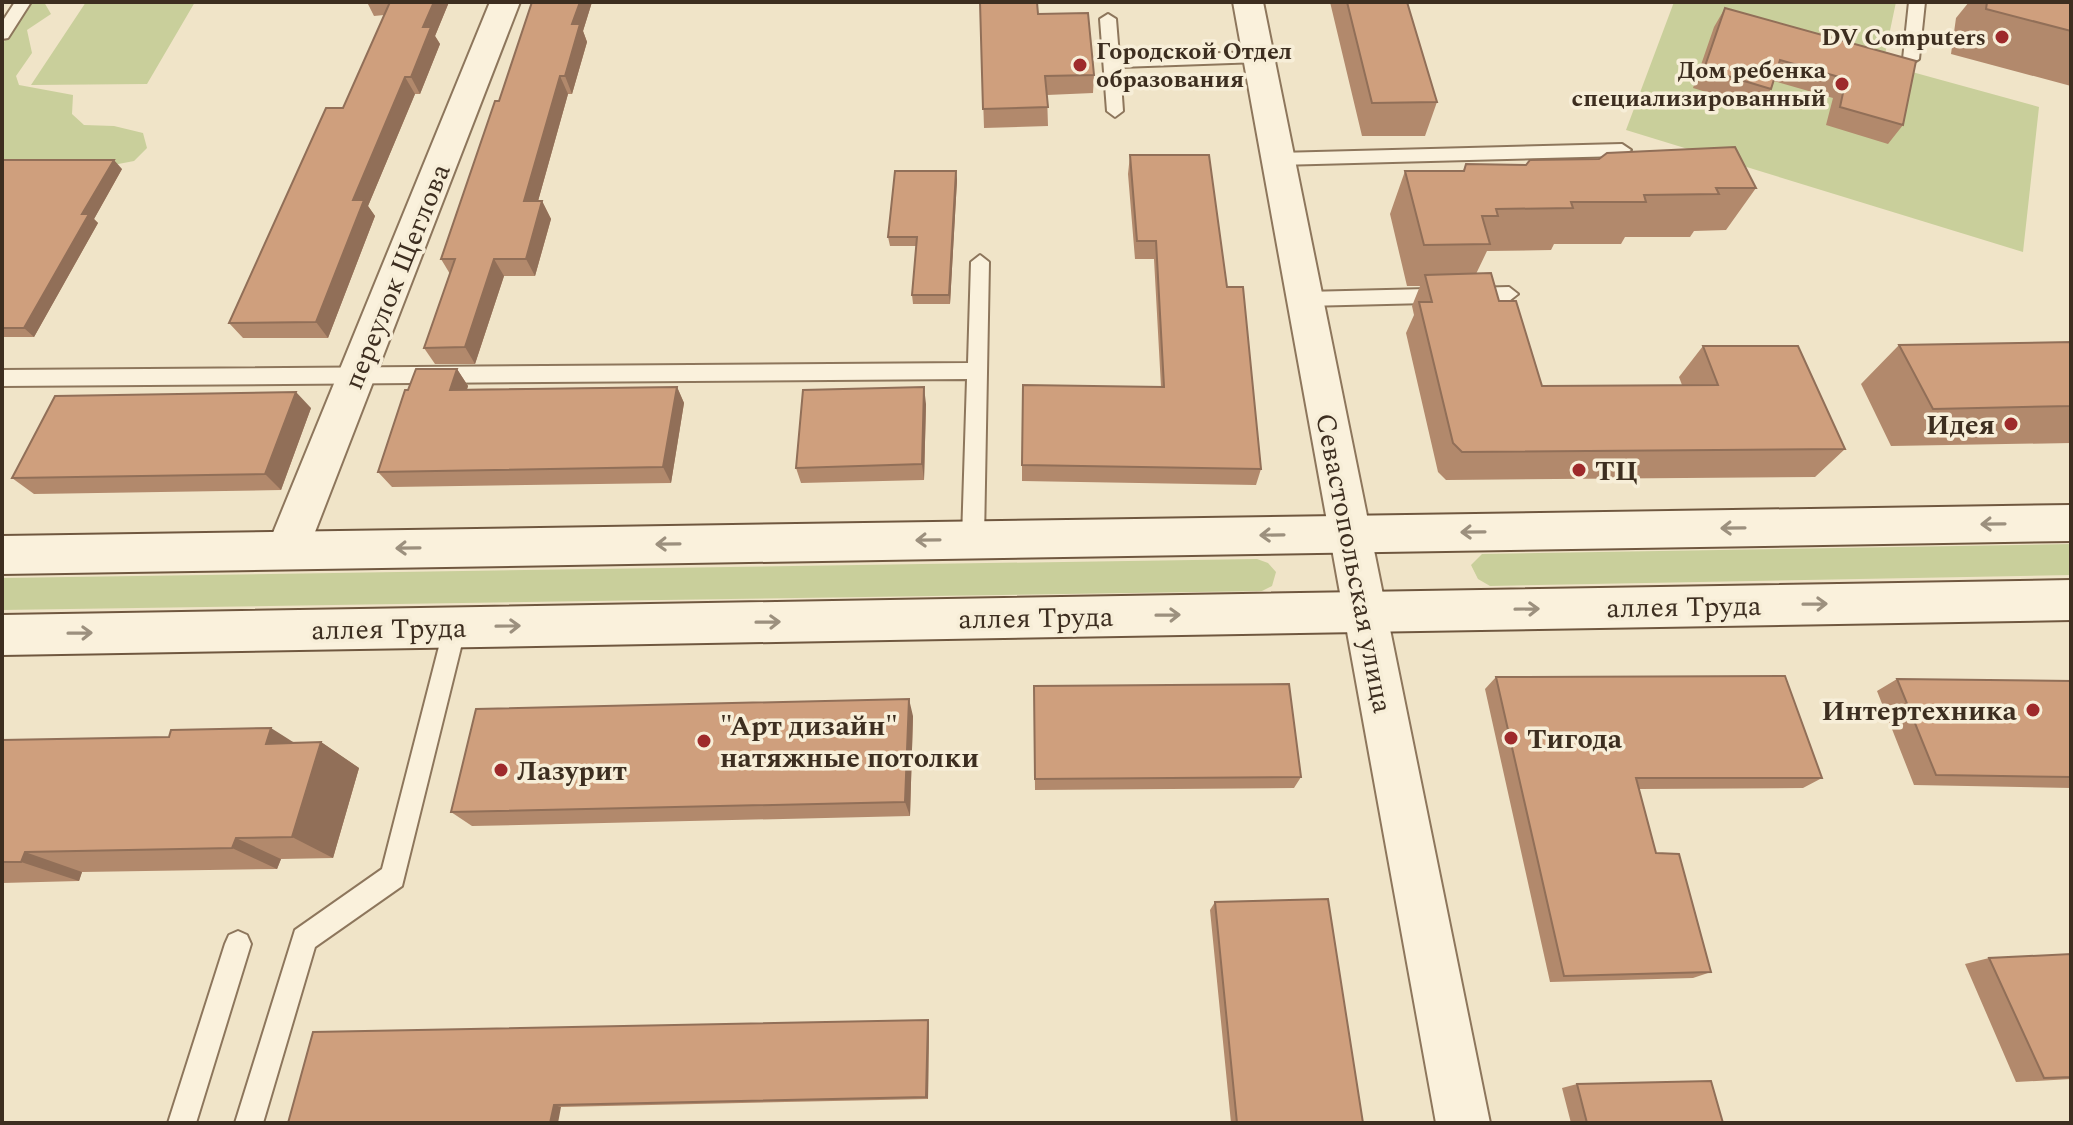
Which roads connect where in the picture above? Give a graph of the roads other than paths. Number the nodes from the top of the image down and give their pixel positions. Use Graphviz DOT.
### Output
graph roads {
  1 [pos="23,2"];
  2 [pos="505,2"];
  3 [pos="1248,2"];
  4 [pos="1917,2"];
  5 [pos="1108,19"];
  6 [pos="2,34"];
  7 [pos="1259,57"];
  8 [pos="1911,59"];
  9 [pos="1111,62"];
  10 [pos="1115,111"];
  11 [pos="1622,150"];
  12 [pos="1278,159"];
  13 [pos="980,262"];
  14 [pos="1509,294"];
  15 [pos="1305,299"];
  16 [pos="977,371"];
  17 [pos="357,376"];
  18 [pos="2,378"];
  19 [pos="2071,523"];
  20 [pos="1350,534"];
  21 [pos="973,539"];
  22 [pos="287,550"];
  23 [pos="2,555"];
  24 [pos="2068,605"];
  25 [pos="1365,611"];
  26 [pos="455,627"];
  27 [pos="2,635"];
  28 [pos="238,944"];
  29 [pos="182,1123"];
  30 [pos="249,1123"];
  31 [pos="1463,1123"];
  1 -- 6 [label="lane"];
  2 -- 17 [label="street, переулок Щеглова"];
  3 -- 7 [label="street, Севастопольская улица"];
  4 -- 8 [label="lane"];
  5 -- 9 [label="lane"];
  7 -- 9 [label="lane"];
  7 -- 12 [label="street, Севастопольская улица"];
  9 -- 10 [label="lane"];
  11 -- 12 [label="lane"];
  12 -- 15 [label="street, Севастопольская улица"];
  13 -- 16 [label="lane"];
  14 -- 15 [label="lane"];
  15 -- 20 [label="street, Севастопольская улица"];
  16 -- 17 [label="lane"];
  16 -- 21 [label="lane"];
  17 -- 18 [label="lane"];
  17 -- 22 [label="street, переулок Щеглова"];
  19 -- 20 [label="main road, one-way"];
  20 -- 21 [label="main road, one-way"];
  20 -- 25 [label="street, Севастопольская улица"];
  21 -- 22 [label="main road, one-way"];
  22 -- 23 [label="main road"];
  25 -- 24 [label="main road, аллея Труда, one-way"];
  26 -- 25 [label="main road, аллея Труда, one-way"];
  25 -- 31 [label="street, Севастопольская улица"];
  27 -- 26 [label="main road, аллея Труда, one-way"];
  26 -- 30 [label="lane"];
  28 -- 29 [label="lane"];
}
